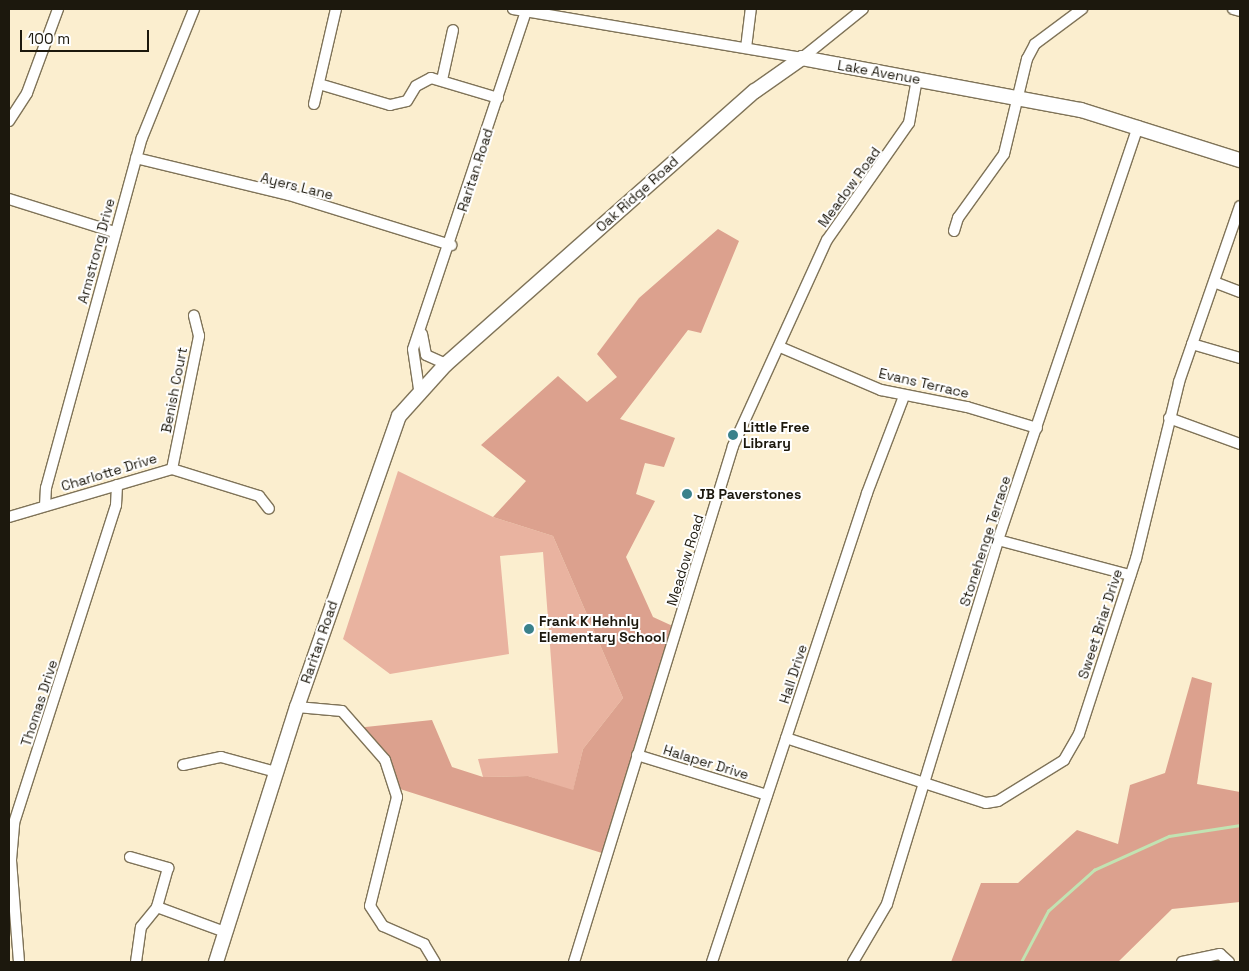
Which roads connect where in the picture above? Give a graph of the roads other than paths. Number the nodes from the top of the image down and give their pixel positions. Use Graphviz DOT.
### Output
graph roads {
  1 [pos="58,9"];
  2 [pos="194,9"];
  3 [pos="336,9"];
  4 [pos="513,9"];
  5 [pos="751,9"];
  6 [pos="863,9"];
  7 [pos="1082,9"];
  8 [pos="1233,9"];
  9 [pos="1240,11"];
  10 [pos="526,12"];
  11 [pos="453,30"];
  12 [pos="746,48"];
  13 [pos="802,58"];
  14 [pos="917,79"];
  15 [pos="442,80"];
  16 [pos="319,84"];
  17 [pos="1020,96"];
  18 [pos="498,98"];
  19 [pos="314,104"];
  20 [pos="9,121"];
  21 [pos="1138,126"];
  22 [pos="136,158"];
  23 [pos="1240,160"];
  24 [pos="9,199"];
  25 [pos="1240,206"];
  26 [pos="954,231"];
  27 [pos="114,232"];
  28 [pos="451,245"];
  29 [pos="1214,282"];
  30 [pos="1240,292"];
  31 [pos="194,316"];
  32 [pos="422,328"];
  33 [pos="1192,344"];
  34 [pos="780,347"];
  35 [pos="1240,358"];
  36 [pos="446,364"];
  37 [pos="419,389"];
  38 [pos="904,396"];
  39 [pos="1169,418"];
  40 [pos="1037,428"];
  41 [pos="1240,444"];
  42 [pos="172,469"];
  43 [pos="117,485"];
  44 [pos="45,506"];
  45 [pos="269,509"];
  46 [pos="9,517"];
  47 [pos="998,540"];
  48 [pos="1130,576"];
  49 [pos="297,707"];
  50 [pos="786,738"];
  51 [pos="637,755"];
  52 [pos="183,765"];
  53 [pos="276,772"];
  54 [pos="923,784"];
  55 [pos="767,795"];
  56 [pos="130,857"];
  57 [pos="10,860"];
  58 [pos="157,907"];
  59 [pos="226,932"];
  60 [pos="19,962"];
  61 [pos="136,962"];
  62 [pos="216,962"];
  63 [pos="435,962"];
  64 [pos="574,962"];
  65 [pos="712,962"];
  66 [pos="854,962"];
  67 [pos="1182,962"];
  68 [pos="1229,962"];
  1 -- 20 [label="street"];
  2 -- 22 [label="street, Armstrong Drive"];
  3 -- 16 [label="street"];
  4 -- 10 [label="street, Lake Avenue"];
  5 -- 12 [label="street"];
  6 -- 13 [label="street, Oak Ridge Road"];
  7 -- 17 [label="street"];
  8 -- 9 [label="street"];
  10 -- 12 [label="street, Lake Avenue"];
  10 -- 18 [label="street, Raritan Road"];
  11 -- 15 [label="street"];
  12 -- 13 [label="street, Lake Avenue"];
  13 -- 14 [label="main road, Lake Avenue"];
  13 -- 36 [label="main road, Oak Ridge Road"];
  14 -- 17 [label="main road, Lake Avenue"];
  14 -- 34 [label="street, Meadow Road"];
  15 -- 16 [label="street"];
  15 -- 18 [label="street"];
  16 -- 19 [label="street"];
  17 -- 21 [label="main road, Lake Avenue"];
  17 -- 26 [label="street"];
  18 -- 28 [label="street, Raritan Road"];
  21 -- 23 [label="main road, Lake Avenue"];
  21 -- 40 [label="street, Stonehenge Terrace"];
  22 -- 27 [label="street, Armstrong Drive"];
  22 -- 28 [label="street, Ayers Lane"];
  24 -- 27 [label="street"];
  25 -- 29 [label="street, Sweet Briar Drive"];
  27 -- 44 [label="street, Armstrong Drive"];
  28 -- 32 [label="street, Raritan Road"];
  29 -- 30 [label="street"];
  29 -- 33 [label="street, Sweet Briar Drive"];
  31 -- 42 [label="street, Benish Court"];
  32 -- 36 [label="street, Raritan Road"];
  32 -- 37 [label="street, Raritan Road"];
  33 -- 35 [label="street"];
  33 -- 39 [label="street, Sweet Briar Drive"];
  34 -- 38 [label="street, Evans Terrace"];
  34 -- 51 [label="street, Meadow Road"];
  36 -- 37 [label="main road, Oak Ridge Road"];
  37 -- 49 [label="main road, Raritan Road"];
  38 -- 40 [label="street, Evans Terrace"];
  38 -- 50 [label="street, Hall Drive"];
  39 -- 41 [label="street"];
  39 -- 48 [label="street, Sweet Briar Drive"];
  40 -- 47 [label="street, Stonehenge Terrace"];
  42 -- 43 [label="street, Charlotte Drive"];
  42 -- 45 [label="street, Charlotte Drive"];
  43 -- 44 [label="street, Charlotte Drive"];
  43 -- 57 [label="street, Thomas Drive"];
  44 -- 46 [label="street, Charlotte Drive"];
  47 -- 48 [label="street"];
  47 -- 54 [label="street, Stonehenge Terrace"];
  48 -- 54 [label="street, Sweet Briar Drive"];
  49 -- 53 [label="main road, Raritan Road"];
  49 -- 63 [label="street"];
  50 -- 54 [label="street, Sweet Briar Drive"];
  50 -- 55 [label="street, Hall Drive"];
  51 -- 55 [label="street, Halaper Drive"];
  51 -- 64 [label="street, Meadow Road"];
  52 -- 53 [label="street"];
  53 -- 59 [label="main road, Raritan Road"];
  54 -- 66 [label="street, Stonehenge Terrace"];
  55 -- 65 [label="street, Hall Drive"];
  56 -- 58 [label="street"];
  57 -- 60 [label="street, Thomas Drive"];
  58 -- 59 [label="street"];
  58 -- 61 [label="street"];
  59 -- 62 [label="main road, Raritan Road"];
  67 -- 68 [label="street"];
}
